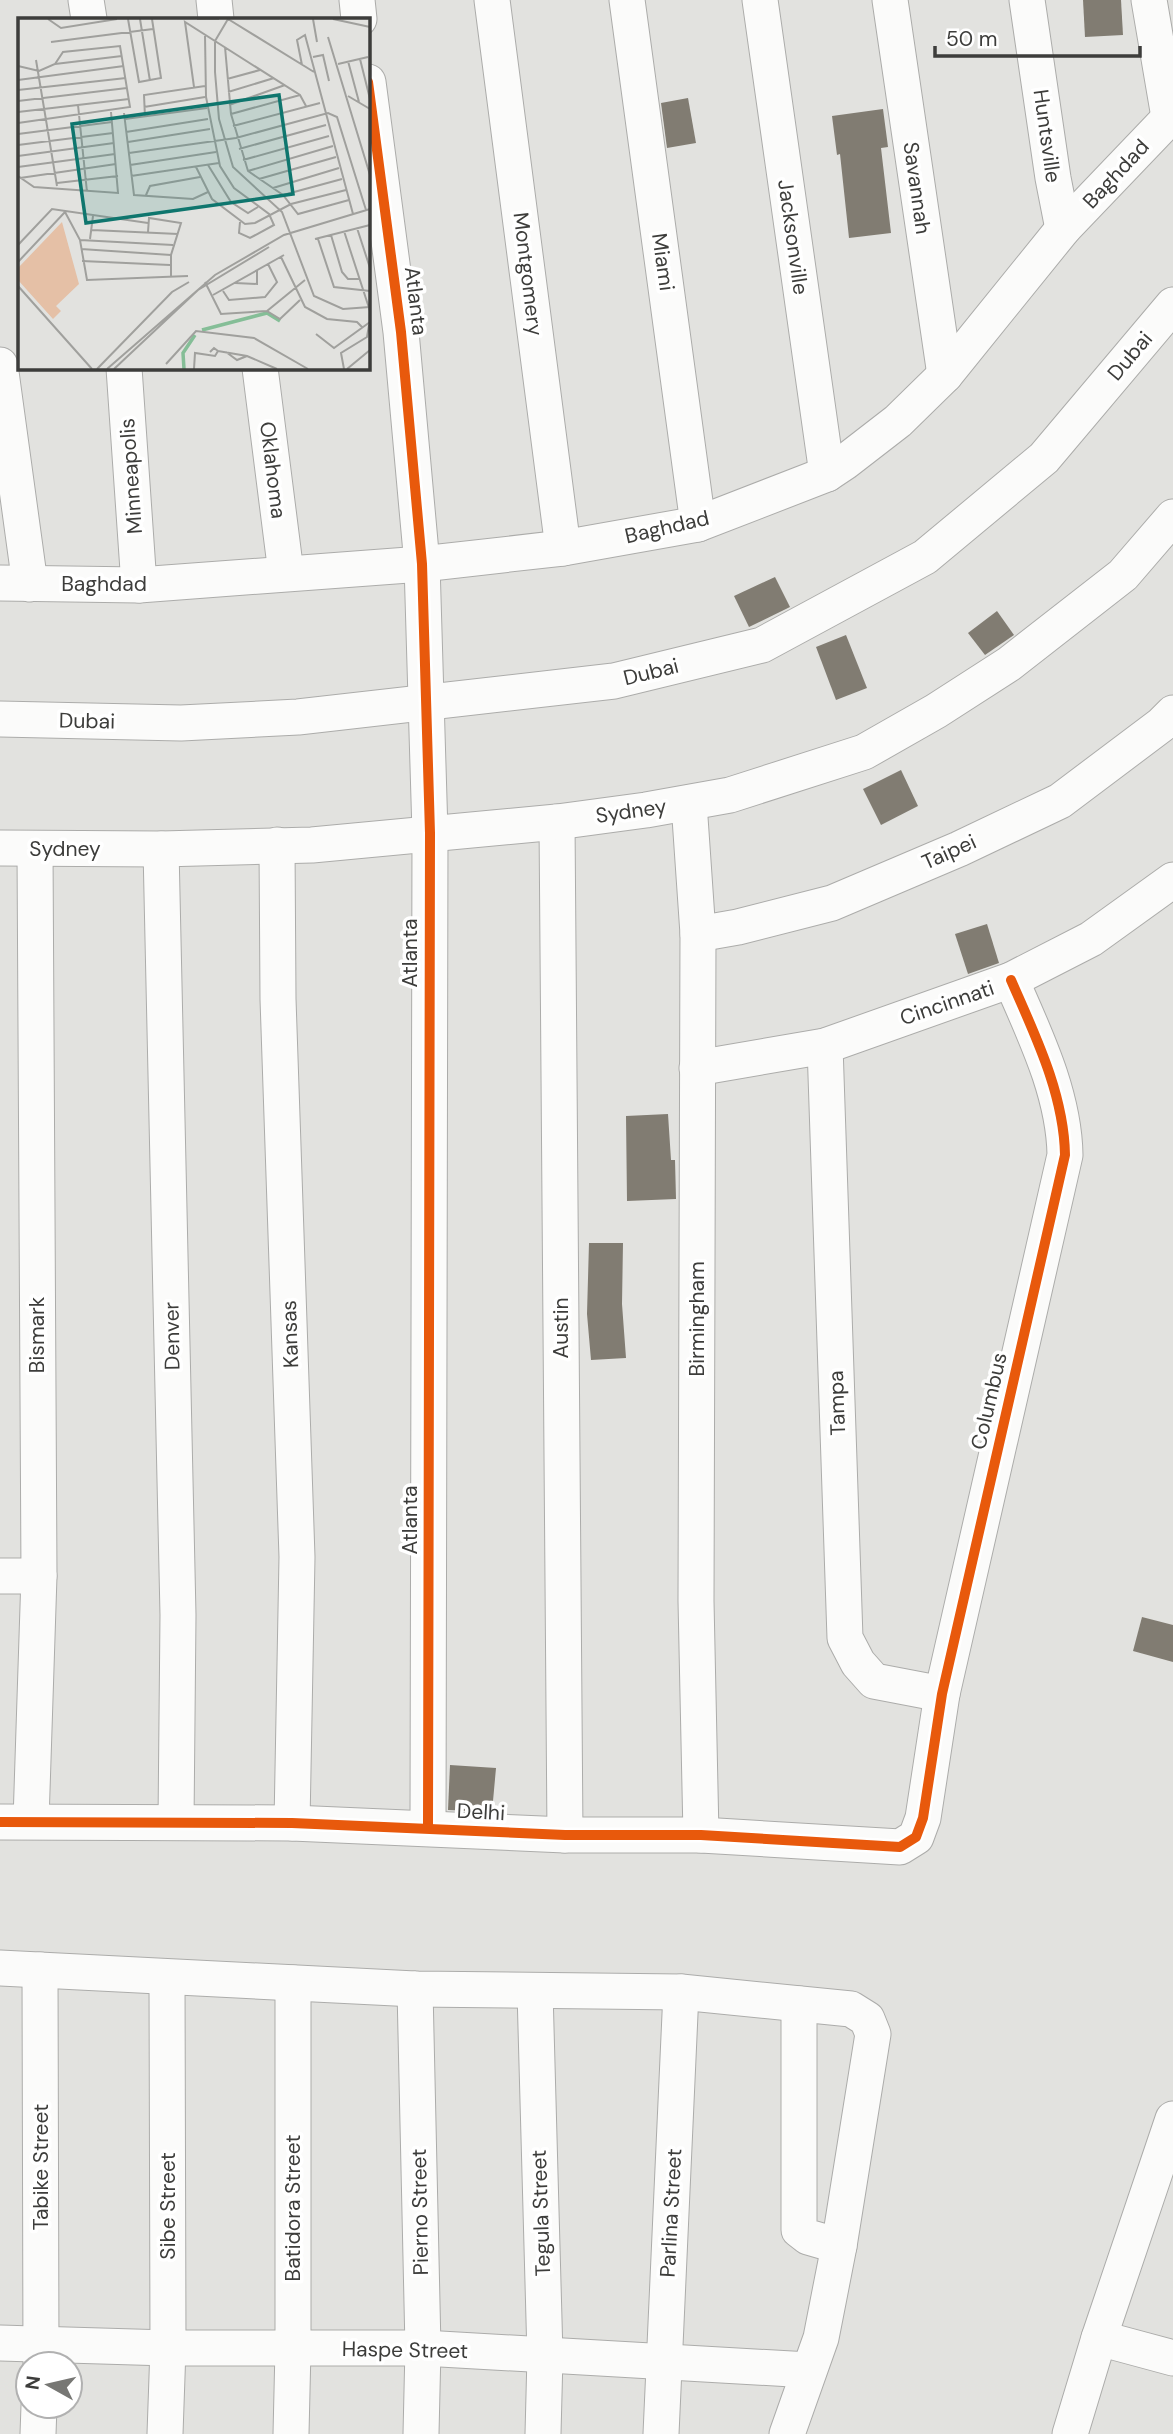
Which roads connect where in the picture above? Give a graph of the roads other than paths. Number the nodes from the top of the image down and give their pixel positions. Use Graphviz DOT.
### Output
graph roads {
  1 [pos="86,0"];
  2 [pos="214,0"];
  3 [pos="357,0"];
  4 [pos="492,0"];
  5 [pos="627,0"];
  6 [pos="760,0"];
  7 [pos="890,0"];
  8 [pos="1027,0"];
  9 [pos="1149,0"];
  10 [pos="89,18"];
  11 [pos="216,18"];
  12 [pos="359,18"];
  13 [pos="369,90"];
  14 [pos="1171,116"];
  15 [pos="1063,229"];
  16 [pos="1173,305"];
  17 [pos="0,365"];
  18 [pos="124,369"];
  19 [pos="260,369"];
  20 [pos="944,375"];
  21 [pos="827,474"];
  22 [pos="1173,517"];
  23 [pos="698,524"];
  24 [pos="563,548"];
  25 [pos="422,564"];
  26 [pos="286,573"];
  27 [pos="15,583"];
  28 [pos="139,585"];
  29 [pos="427,704"];
  30 [pos="1173,713"];
  31 [pos="0,719"];
  32 [pos="689,803"];
  33 [pos="557,821"];
  34 [pos="430,833"];
  35 [pos="277,845"];
  36 [pos="0,848"];
  37 [pos="35,849"];
  38 [pos="161,849"];
  39 [pos="1173,880"];
  40 [pos="698,934"];
  41 [pos="1012,980"];
  42 [pos="825,1046"];
  43 [pos="697,1068"];
  44 [pos="0,1576"];
  45 [pos="39,1576"];
  46 [pos="942,1694"];
  47 [pos="16,1822"];
  48 [pos="176,1822"];
  49 [pos="292,1823"];
  50 [pos="428,1828"];
  51 [pos="565,1835"];
  52 [pos="701,1835"];
  53 [pos="916,1837"];
  54 [pos="0,1968"];
  55 [pos="40,1970"];
  56 [pos="167,1978"];
  57 [pos="292,1983"];
  58 [pos="415,1989"];
  59 [pos="535,1991"];
  60 [pos="681,1992"];
  61 [pos="799,2004"];
  62 [pos="1173,2119"];
  63 [pos="839,2246"];
  64 [pos="1099,2338"];
  65 [pos="0,2343"];
  66 [pos="423,2347"];
  67 [pos="168,2348"];
  68 [pos="293,2348"];
  69 [pos="26,2350"];
  70 [pos="41,2350"];
  71 [pos="84,2352"];
  72 [pos="545,2356"];
  73 [pos="1173,2358"];
  74 [pos="663,2362"];
  75 [pos="809,2370"];
  76 [pos="165,2434"];
  77 [pos="291,2434"];
  78 [pos="421,2434"];
  79 [pos="543,2434"];
  80 [pos="661,2434"];
  81 [pos="787,2434"];
  82 [pos="1070,2434"];
  1 -- 10 [label="street"];
  2 -- 11 [label="street"];
  3 -- 12 [label="street"];
  4 -- 24 [label="street, Montgomery"];
  5 -- 23 [label="street, Miami"];
  6 -- 21 [label="street, Jacksonville"];
  7 -- 20 [label="street, Savannah"];
  8 -- 15 [label="street, Huntsville"];
  9 -- 14 [label="street"];
  13 -- 25 [label="street, Atlanta"];
  14 -- 15 [label="street, Baghdad"];
  15 -- 20 [label="street, Baghdad"];
  16 -- 29 [label="street, Dubai"];
  17 -- 27 [label="street"];
  18 -- 28 [label="street, Minneapolis"];
  19 -- 26 [label="street, Oklahoma"];
  20 -- 21 [label="street, Baghdad"];
  21 -- 23 [label="street, Baghdad"];
  22 -- 32 [label="street, Sydney"];
  23 -- 24 [label="street, Baghdad"];
  24 -- 25 [label="street, Baghdad"];
  25 -- 26 [label="street, Baghdad"];
  25 -- 29 [label="street, Atlanta"];
  26 -- 28 [label="street, Baghdad"];
  27 -- 28 [label="street, Baghdad"];
  29 -- 31 [label="street, Dubai"];
  29 -- 34 [label="street, Atlanta"];
  30 -- 40 [label="street, Taipei"];
  32 -- 33 [label="street, Sydney"];
  32 -- 40 [label="street, Birmingham"];
  33 -- 34 [label="street, Sydney"];
  33 -- 51 [label="street, Austin"];
  34 -- 35 [label="street, Sydney"];
  34 -- 50 [label="street, Atlanta"];
  35 -- 38 [label="street, Sydney"];
  35 -- 49 [label="street, Kansas"];
  36 -- 37 [label="street, Sydney"];
  37 -- 38 [label="street, Sydney"];
  37 -- 45 [label="street, Bismark"];
  38 -- 48 [label="street, Denver"];
  39 -- 41 [label="street, Cincinnati"];
  40 -- 43 [label="street, Birmingham"];
  41 -- 42 [label="street, Cincinnati"];
  41 -- 46 [label="street, Columbus"];
  42 -- 43 [label="street, Cincinnati"];
  42 -- 46 [label="street, Tampa"];
  43 -- 52 [label="street, Birmingham"];
  44 -- 45 [label="street"];
  45 -- 47 [label="street, Bismark"];
  46 -- 53 [label="street, Columbus"];
  47 -- 48 [label="street, Delhi"];
  48 -- 49 [label="street, Delhi"];
  49 -- 50 [label="street, Delhi"];
  50 -- 51 [label="street, Delhi"];
  51 -- 52 [label="street, Delhi"];
  52 -- 53 [label="street, Delhi"];
  54 -- 55 [label="street"];
  55 -- 56 [label="street"];
  55 -- 70 [label="street, Tabike Street"];
  56 -- 57 [label="street"];
  56 -- 67 [label="street, Sibe Street"];
  57 -- 58 [label="street"];
  57 -- 68 [label="street, Batidora Street"];
  58 -- 59 [label="street"];
  58 -- 66 [label="street, Pierno Street"];
  59 -- 60 [label="street"];
  59 -- 72 [label="street, Tegula Street"];
  60 -- 61 [label="street"];
  60 -- 74 [label="street, Parlina Street"];
  61 -- 63 [label="street"];
  61 -- 63 [label="street"];
  62 -- 64 [label="street"];
  63 -- 75 [label="street"];
  64 -- 73 [label="street"];
  64 -- 82 [label="street"];
  65 -- 69 [label="street, Haspe Street"];
  66 -- 68 [label="street, Haspe Street"];
  66 -- 72 [label="street, Haspe Street"];
  66 -- 78 [label="street, Pierno Street"];
  67 -- 68 [label="street, Haspe Street"];
  67 -- 71 [label="street, Haspe Street"];
  67 -- 76 [label="street, Sibe Street"];
  68 -- 77 [label="street, Batidora Street"];
  72 -- 74 [label="street, Haspe Street"];
  72 -- 79 [label="street, Tegula Street"];
  74 -- 75 [label="street, Haspe Street"];
  74 -- 80 [label="street, Parlina Street"];
  75 -- 81 [label="street"];
}
